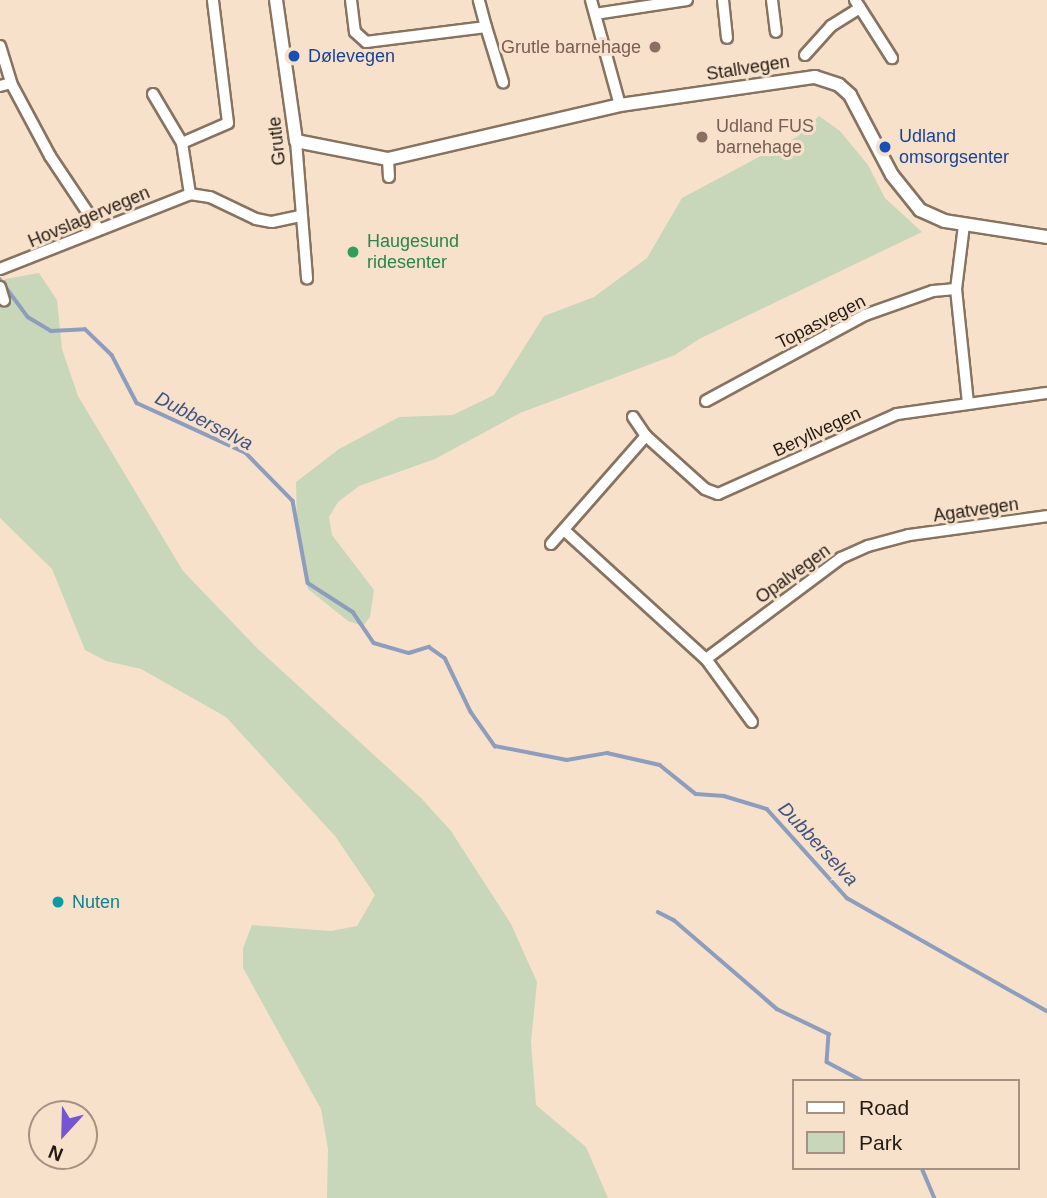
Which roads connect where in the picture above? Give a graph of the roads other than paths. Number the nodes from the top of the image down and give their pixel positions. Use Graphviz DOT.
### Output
graph roads {
  1 [pos="213,0"];
  2 [pos="276,0"];
  3 [pos="351,0"];
  4 [pos="480,0"];
  5 [pos="591,0"];
  6 [pos="687,0"];
  7 [pos="723,0"];
  8 [pos="772,0"];
  9 [pos="858,4"];
  10 [pos="595,14"];
  11 [pos="486,27"];
  12 [pos="776,32"];
  13 [pos="727,38"];
  14 [pos="0,46"];
  15 [pos="805,55"];
  16 [pos="892,58"];
  17 [pos="503,82"];
  18 [pos="11,83"];
  19 [pos="0,86"];
  20 [pos="153,94"];
  21 [pos="620,105"];
  22 [pos="296,141"];
  23 [pos="182,142"];
  24 [pos="388,159"];
  25 [pos="389,177"];
  26 [pos="190,194"];
  27 [pos="301,216"];
  28 [pos="964,225"];
  29 [pos="98,228"];
  30 [pos="1047,237"];
  31 [pos="0,268"];
  32 [pos="307,279"];
  33 [pos="0,287"];
  34 [pos="956,289"];
  35 [pos="4,300"];
  36 [pos="1047,393"];
  37 [pos="706,401"];
  38 [pos="968,403"];
  39 [pos="634,417"];
  40 [pos="646,436"];
  41 [pos="1047,516"];
  42 [pos="564,530"];
  43 [pos="909,535"];
  44 [pos="551,544"];
  45 [pos="706,659"];
  46 [pos="752,722"];
  1 -- 23 [label="street"];
  2 -- 22 [label="street, Grutle"];
  3 -- 11 [label="street"];
  4 -- 11 [label="street"];
  5 -- 10 [label="street"];
  6 -- 10 [label="street"];
  7 -- 13 [label="street"];
  8 -- 12 [label="street"];
  9 -- 15 [label="street"];
  9 -- 16 [label="street"];
  10 -- 21 [label="street"];
  11 -- 17 [label="street"];
  14 -- 18 [label="street"];
  18 -- 19 [label="street"];
  18 -- 29 [label="street"];
  20 -- 23 [label="street"];
  21 -- 24 [label="street, Stallvegen"];
  21 -- 28 [label="street, Stallvegen"];
  22 -- 24 [label="street, Stallvegen"];
  22 -- 27 [label="street, Grutle"];
  23 -- 26 [label="street"];
  24 -- 25 [label="street"];
  26 -- 27 [label="street"];
  26 -- 29 [label="street, Hovslagervegen"];
  27 -- 32 [label="street, Grutle"];
  28 -- 30 [label="street, Stallvegen"];
  28 -- 34 [label="street"];
  29 -- 31 [label="street, Hovslagervegen"];
  33 -- 35 [label="street"];
  34 -- 37 [label="street, Topasvegen"];
  34 -- 38 [label="street"];
  36 -- 38 [label="street, Beryllvegen"];
  38 -- 40 [label="street, Beryllvegen"];
  39 -- 40 [label="street, Beryllvegen"];
  40 -- 42 [label="street"];
  41 -- 43 [label="street, Agatvegen"];
  42 -- 44 [label="street"];
  42 -- 45 [label="street"];
  43 -- 45 [label="street, Opalvegen"];
  45 -- 46 [label="street"];
}
